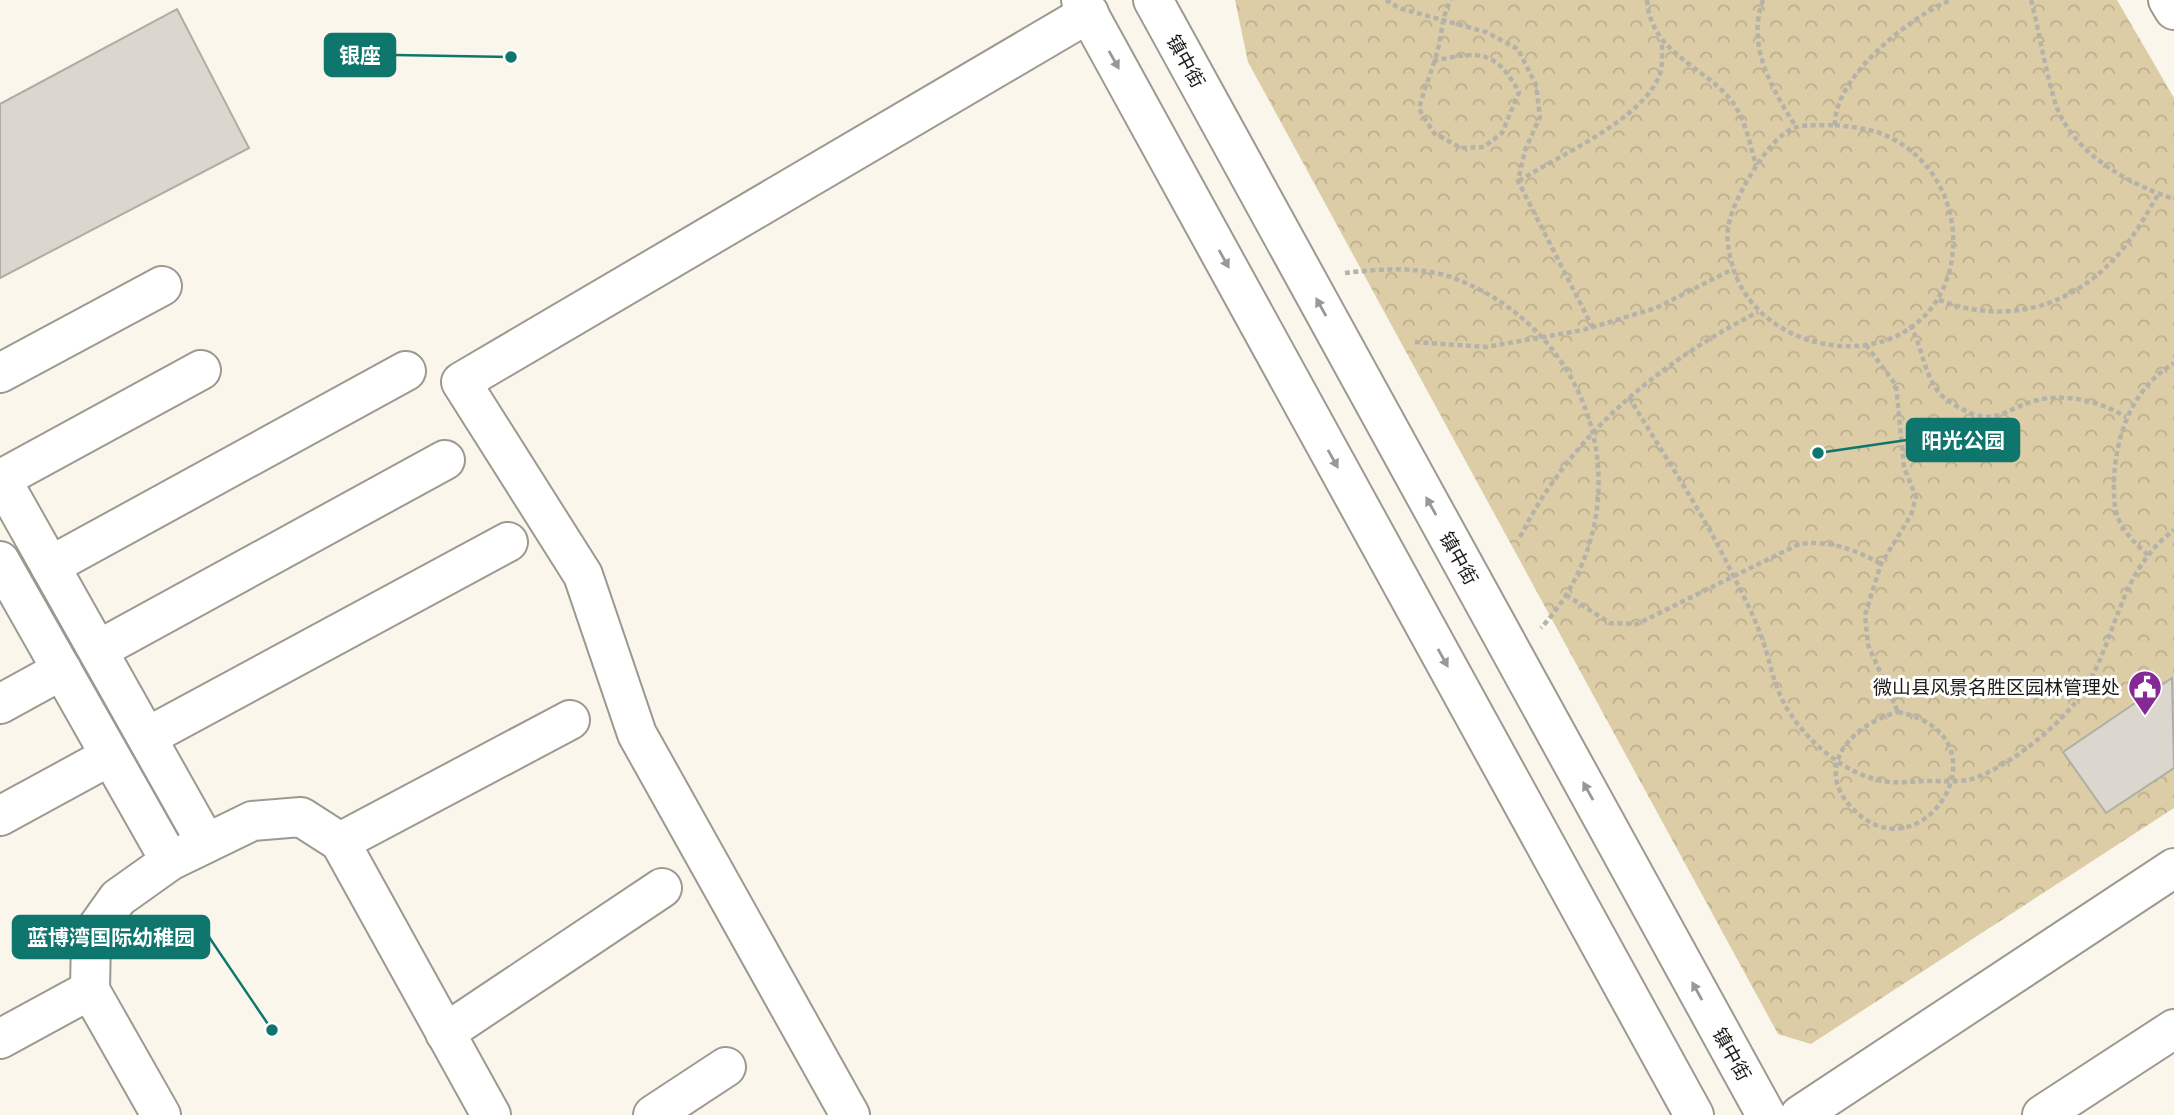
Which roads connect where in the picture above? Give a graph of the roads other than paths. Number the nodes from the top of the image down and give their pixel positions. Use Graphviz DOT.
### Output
graph roads {
  1 [pos="1153,0"];
  2 [pos="2168,0"];
  3 [pos="1085,7"];
  4 [pos="2174,10"];
  5 [pos="162,286"];
  6 [pos="201,370"];
  7 [pos="406,371"];
  8 [pos="0,373"];
  9 [pos="445,460"];
  10 [pos="1,478"];
  11 [pos="508,542"];
  12 [pos="50,566"];
  13 [pos="4,580"];
  14 [pos="98,650"];
  15 [pos="62,670"];
  16 [pos="0,704"];
  17 [pos="570,720"];
  18 [pos="147,737"];
  19 [pos="110,756"];
  20 [pos="0,816"];
  21 [pos="340,842"];
  22 [pos="206,843"];
  23 [pos="170,861"];
  24 [pos="2174,868"];
  25 [pos="662,888"];
  26 [pos="90,990"];
  27 [pos="2174,1029"];
  28 [pos="445,1033"];
  29 [pos="0,1039"];
  30 [pos="726,1067"];
  31 [pos="161,1115"];
  32 [pos="491,1115"];
  33 [pos="653,1115"];
  34 [pos="850,1115"];
  35 [pos="1694,1115"];
  36 [pos="1766,1115"];
  37 [pos="1800,1115"];
  38 [pos="2042,1115"];
  36 -- 1 [label="street, 镇中街, one-way"];
  2 -- 4 [label="street"];
  3 -- 34 [label="street"];
  3 -- 35 [label="street, one-way"];
  5 -- 8 [label="street"];
  6 -- 10 [label="street"];
  7 -- 12 [label="street"];
  9 -- 14 [label="street"];
  10 -- 12 [label="street"];
  11 -- 18 [label="street"];
  12 -- 14 [label="street"];
  13 -- 15 [label="street"];
  14 -- 18 [label="street"];
  15 -- 16 [label="street"];
  15 -- 19 [label="street"];
  17 -- 21 [label="street"];
  18 -- 22 [label="street"];
  19 -- 20 [label="street"];
  19 -- 23 [label="street"];
  21 -- 22 [label="street"];
  21 -- 28 [label="street"];
  22 -- 23 [label="street"];
  23 -- 26 [label="street"];
  24 -- 37 [label="street"];
  25 -- 28 [label="street"];
  26 -- 29 [label="street"];
  26 -- 31 [label="street"];
  27 -- 38 [label="street"];
  28 -- 32 [label="street"];
  30 -- 33 [label="street"];
}
